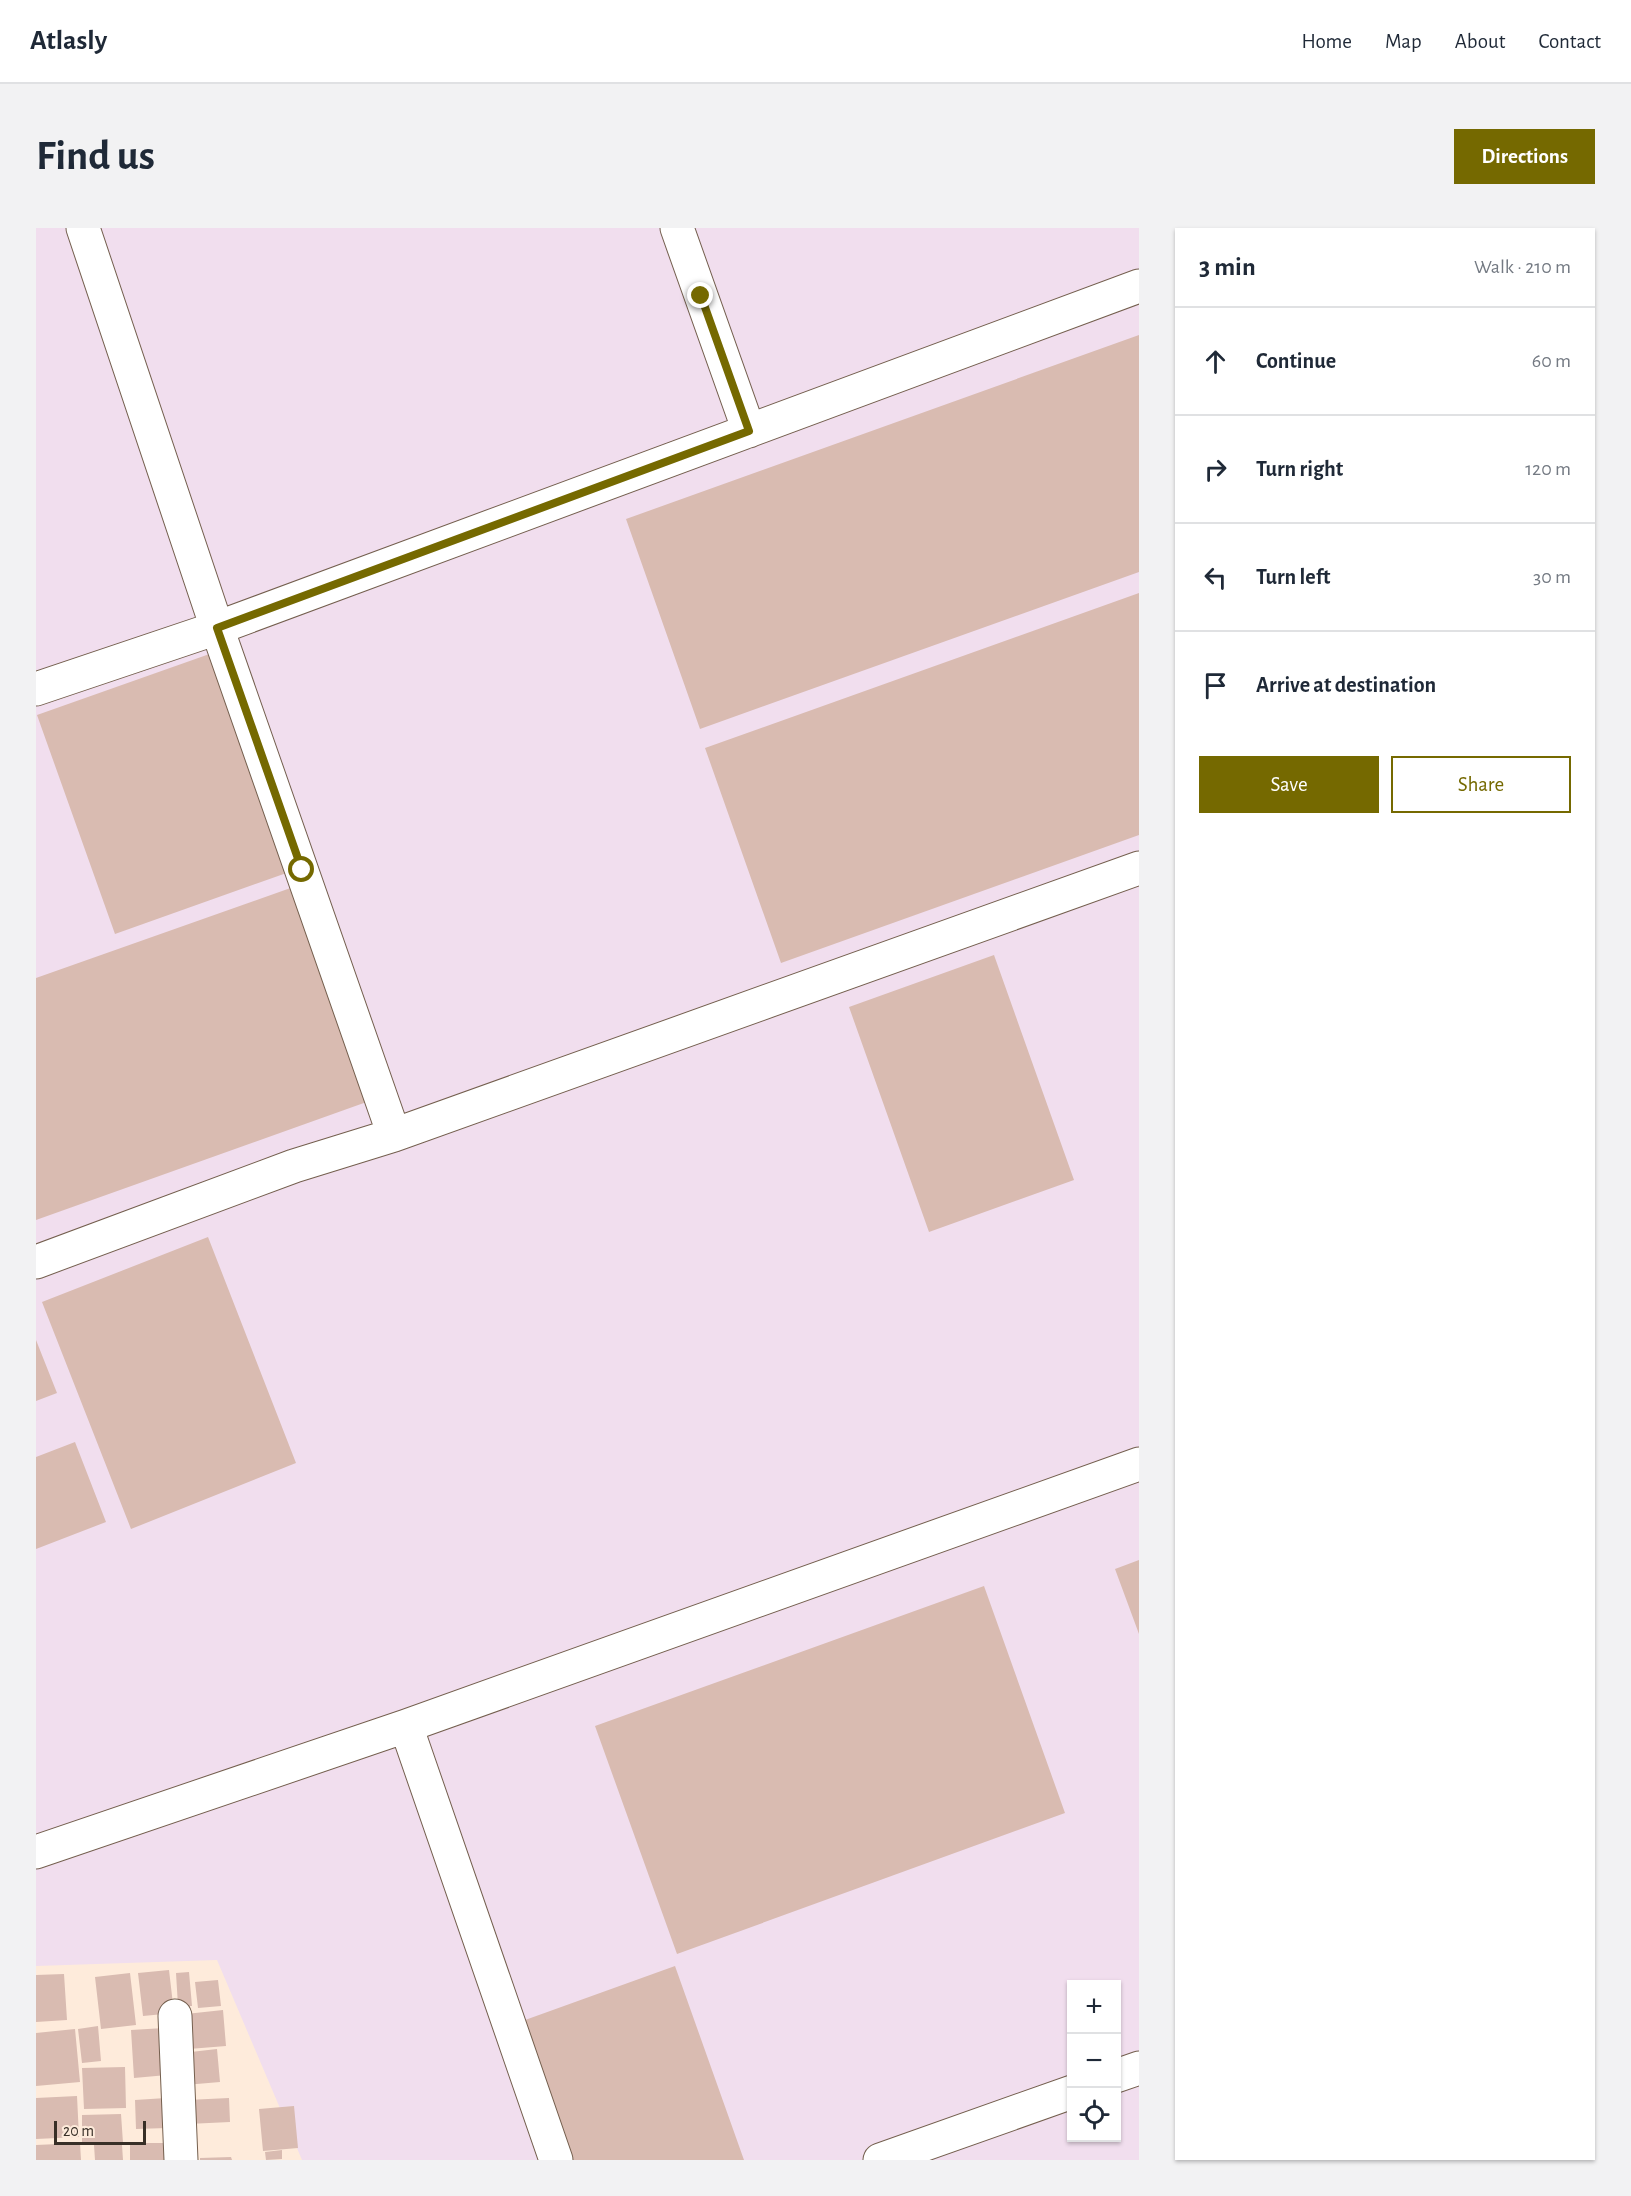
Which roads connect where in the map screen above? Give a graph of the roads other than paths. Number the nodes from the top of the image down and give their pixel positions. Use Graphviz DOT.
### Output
graph roads {
  1 [pos="83,228"];
  2 [pos="677,228"];
  3 [pos="1139,286"];
  4 [pos="749,431"];
  5 [pos="217,628"];
  6 [pos="36,689"];
  7 [pos="1139,868"];
  8 [pos="394,1135"];
  9 [pos="36,1262"];
  10 [pos="1139,1464"];
  11 [pos="406,1726"];
  12 [pos="36,1852"];
  13 [pos="175,2016"];
  14 [pos="1139,2068"];
  15 [pos="1121,2074"];
  16 [pos="1067,2093"];
  17 [pos="181,2160"];
  18 [pos="556,2160"];
  19 [pos="880,2160"];
  1 -- 5 [label="street"];
  2 -- 4 [label="street"];
  3 -- 4 [label="street"];
  4 -- 5 [label="street"];
  5 -- 6 [label="street"];
  5 -- 8 [label="street"];
  7 -- 8 [label="street"];
  8 -- 9 [label="street"];
  10 -- 11 [label="street"];
  11 -- 12 [label="street"];
  11 -- 18 [label="street"];
  13 -- 17 [label="street"];
  14 -- 15 [label="street"];
  16 -- 19 [label="street"];
}
